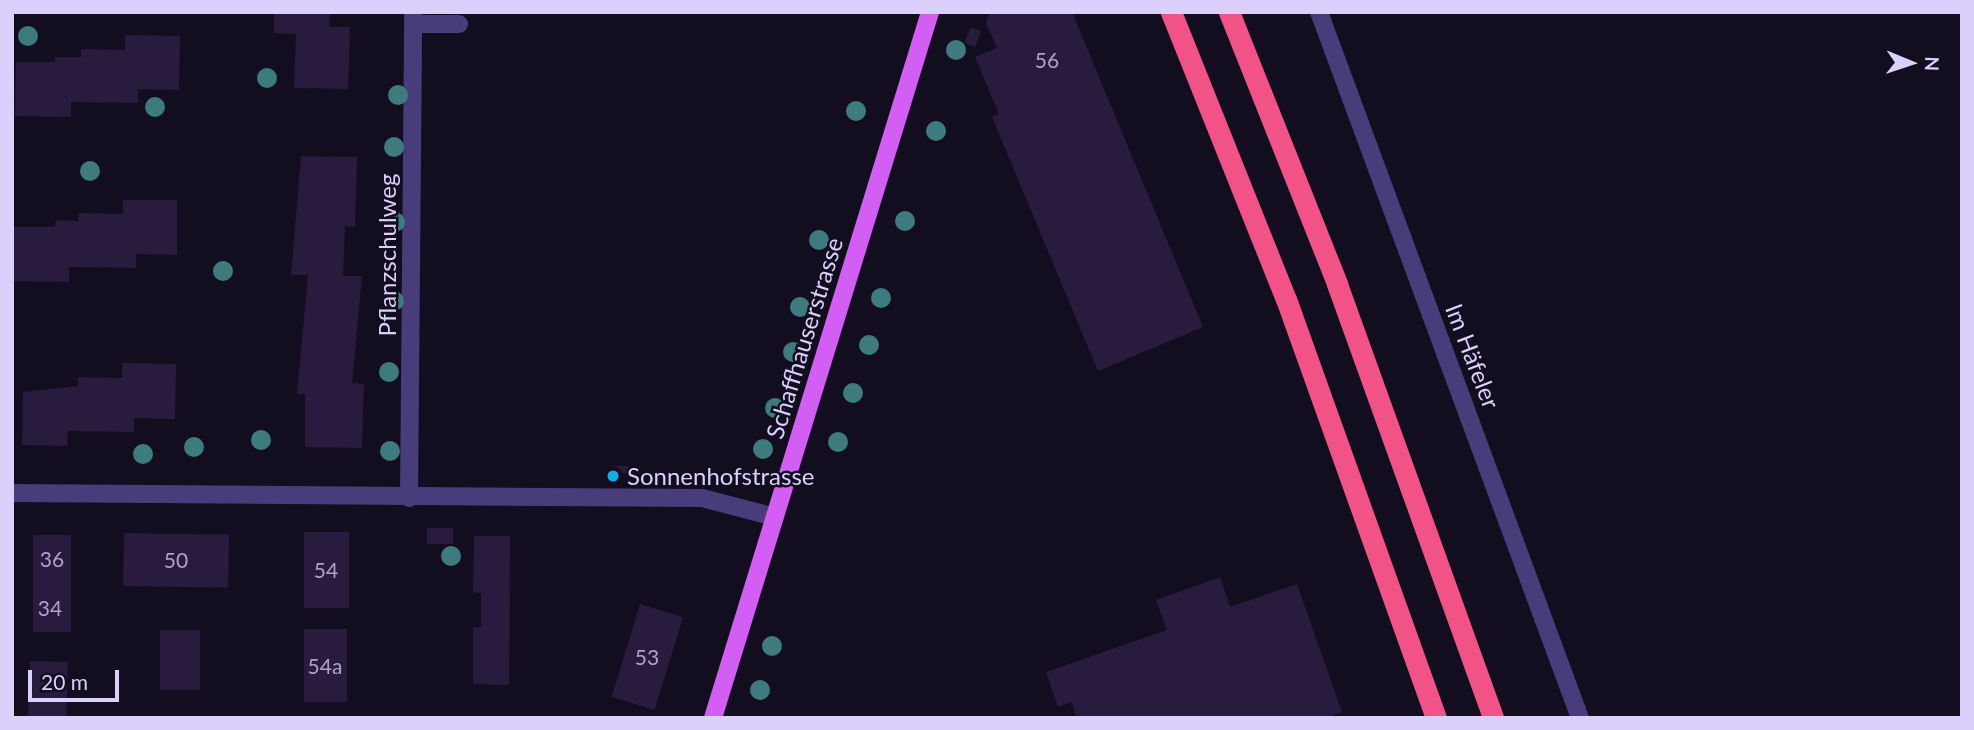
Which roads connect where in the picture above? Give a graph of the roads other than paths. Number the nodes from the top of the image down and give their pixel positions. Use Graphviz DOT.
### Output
graph roads {
  1 [pos="930,12"];
  2 [pos="1171,12"];
  3 [pos="1229,12"];
  4 [pos="1319,12"];
  5 [pos="413,18"];
  6 [pos="459,24"];
  7 [pos="12,493"];
  8 [pos="409,498"];
  9 [pos="775,517"];
  10 [pos="713,718"];
  11 [pos="1436,718"];
  12 [pos="1493,718"];
  13 [pos="1580,718"];
  1 -- 9 [label="main road, Schaffhauserstrasse"];
  2 -- 11 [label="highway"];
  3 -- 12 [label="highway"];
  4 -- 13 [label="street, Im Häfeler"];
  5 -- 6 [label="street"];
  5 -- 8 [label="street, Pflanzschulweg"];
  7 -- 8 [label="street"];
  8 -- 9 [label="street"];
  9 -- 10 [label="main road, Schaffhauserstrasse"];
}
